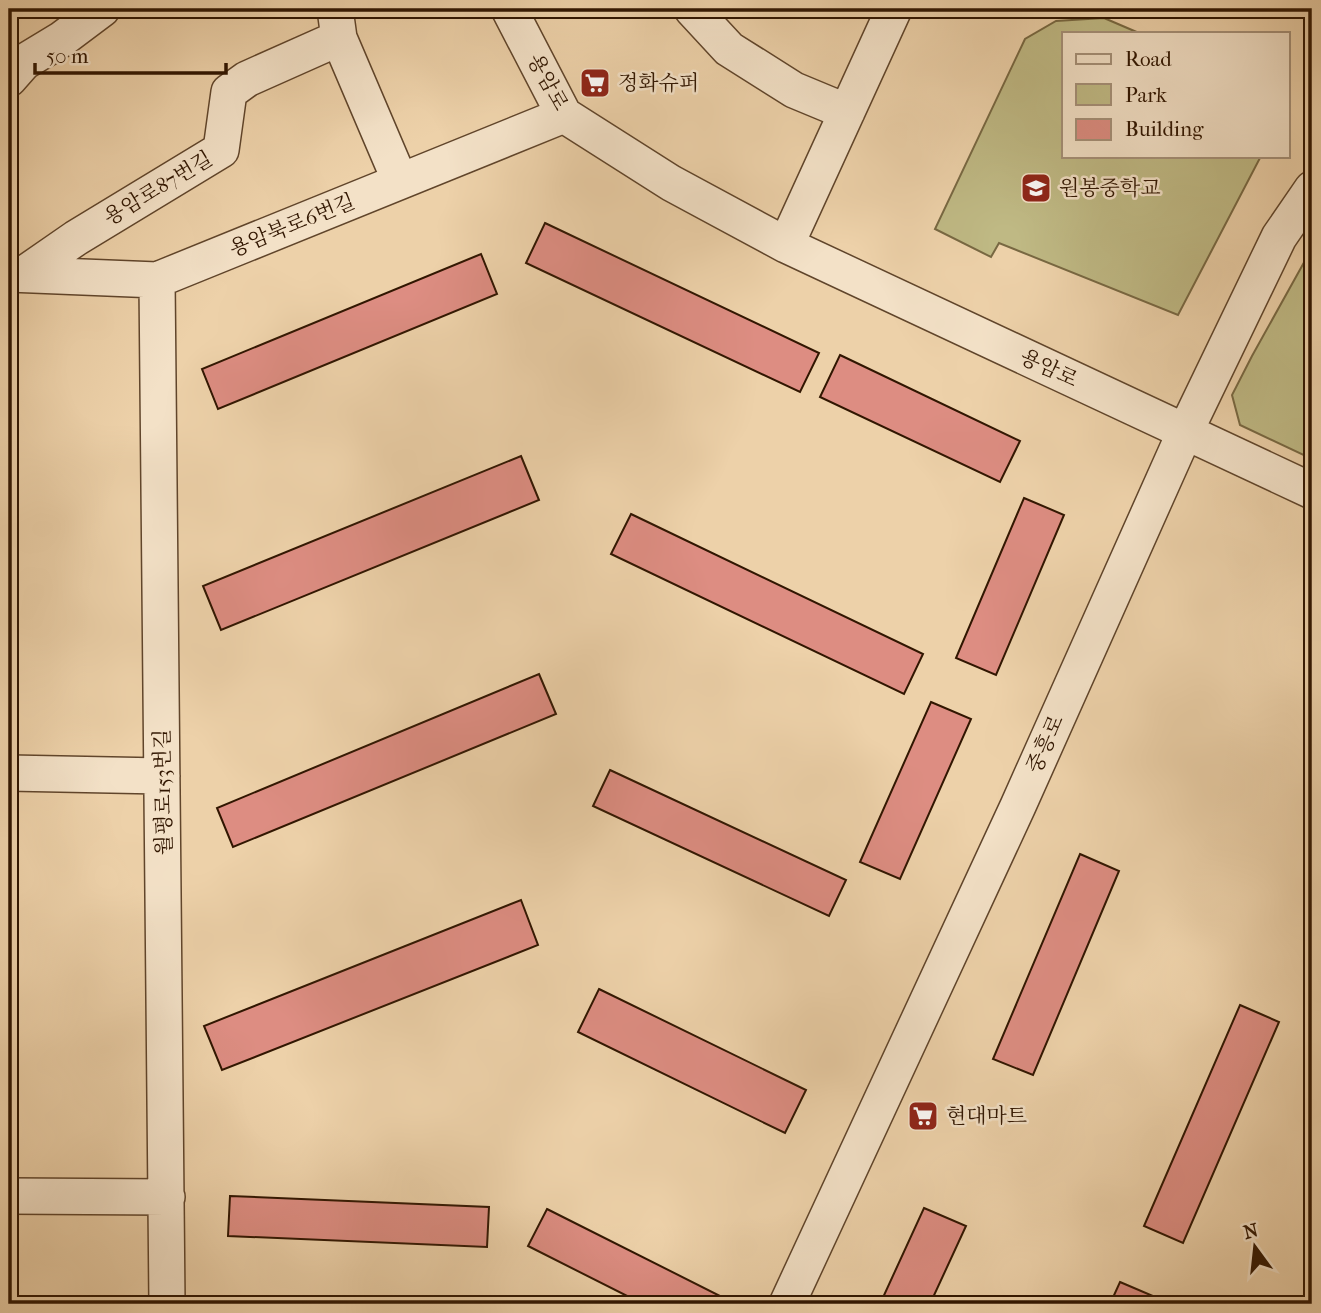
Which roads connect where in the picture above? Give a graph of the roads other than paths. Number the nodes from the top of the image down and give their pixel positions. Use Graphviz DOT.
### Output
graph roads {
  1 [pos="102,9"];
  2 [pos="509,9"];
  3 [pos="692,9"];
  4 [pos="894,9"];
  5 [pos="337,23"];
  6 [pos="724,23"];
  7 [pos="9,79"];
  8 [pos="847,112"];
  9 [pos="564,115"];
  10 [pos="400,181"];
  11 [pos="1312,189"];
  12 [pos="786,245"];
  13 [pos="16,274"];
  14 [pos="157,280"];
  15 [pos="1185,432"];
  16 [pos="1312,491"];
  17 [pos="9,773"];
  18 [pos="162,776"];
  19 [pos="9,1196"];
  20 [pos="167,1197"];
  21 [pos="167,1304"];
  22 [pos="787,1304"];
  1 -- 7 [label="street"];
  2 -- 9 [label="street, 용암로"];
  3 -- 6 [label="street"];
  4 -- 8 [label="street"];
  5 -- 10 [label="street"];
  5 -- 13 [label="street, 용암로87번길"];
  6 -- 8 [label="street"];
  8 -- 12 [label="street"];
  9 -- 10 [label="street, 용암북로6번길"];
  9 -- 12 [label="street, 용암로"];
  10 -- 14 [label="street, 용암북로6번길"];
  11 -- 15 [label="street, 중흥로"];
  12 -- 15 [label="street, 용암로"];
  13 -- 14 [label="street, 용암북로6번길"];
  14 -- 18 [label="street, 월평로153번길"];
  15 -- 16 [label="street, 용암로"];
  15 -- 22 [label="street, 중흥로"];
  17 -- 18 [label="street"];
  18 -- 20 [label="street, 월평로153번길"];
  19 -- 20 [label="street"];
  20 -- 21 [label="street, 월평로153번길"];
}
